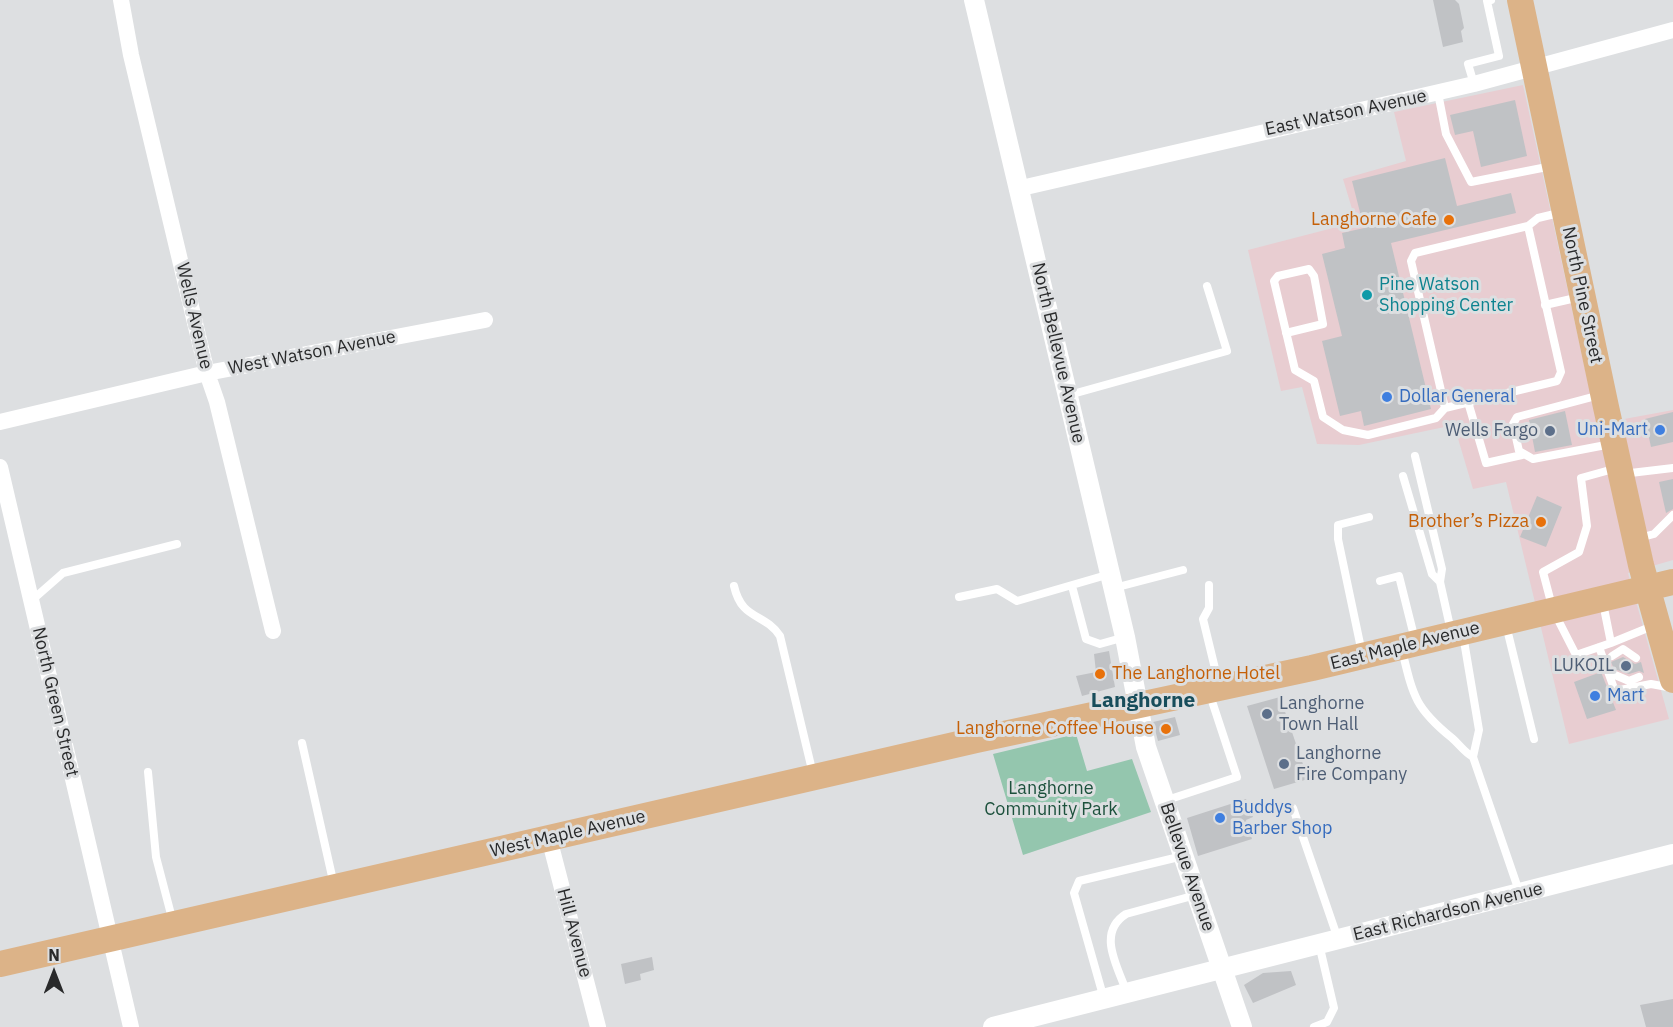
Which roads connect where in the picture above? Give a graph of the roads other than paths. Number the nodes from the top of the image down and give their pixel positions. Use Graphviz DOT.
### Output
graph roads {
  1 [pos="122,0"];
  2 [pos="974,0"];
  3 [pos="1491,0"];
  4 [pos="1520,0"];
  5 [pos="1673,30"];
  6 [pos="1535,69"];
  7 [pos="1474,84"];
  8 [pos="1438,93"];
  9 [pos="1554,165"];
  10 [pos="1017,189"];
  11 [pos="1564,211"];
  12 [pos="1528,226"];
  13 [pos="1207,286"];
  14 [pos="1582,296"];
  15 [pos="1545,305"];
  16 [pos="485,320"];
  17 [pos="1286,333"];
  18 [pos="207,374"];
  19 [pos="1603,394"];
  20 [pos="1068,395"];
  21 [pos="1468,402"];
  22 [pos="1445,408"];
  23 [pos="0,422"];
  24 [pos="1522,455"];
  25 [pos="1415,456"];
  26 [pos="1619,461"];
  27 [pos="0,467"];
  28 [pos="1673,468"];
  29 [pos="1403,476"];
  30 [pos="1673,515"];
  31 [pos="1369,517"];
  32 [pos="1636,539"];
  33 [pos="177,544"];
  34 [pos="1183,570"];
  35 [pos="1112,581"];
  36 [pos="1380,581"];
  37 [pos="1440,582"];
  38 [pos="1673,582"];
  39 [pos="1209,585"];
  40 [pos="734,586"];
  41 [pos="1072,586"];
  42 [pos="1647,589"];
  43 [pos="959,597"];
  44 [pos="1602,599"];
  45 [pos="31,602"];
  46 [pos="1552,610"];
  47 [pos="1505,622"];
  48 [pos="1656,625"];
  49 [pos="273,631"];
  50 [pos="1457,633"];
  51 [pos="1125,637"];
  52 [pos="1611,643"];
  53 [pos="1408,645"];
  54 [pos="1599,647"];
  55 [pos="1623,649"];
  56 [pos="1363,656"];
  57 [pos="1612,656"];
  58 [pos="1636,658"];
  59 [pos="1615,675"];
  60 [pos="1639,677"];
  61 [pos="1673,680"];
  62 [pos="1630,682"];
  63 [pos="1673,688"];
  64 [pos="1214,690"];
  65 [pos="1137,706"];
  66 [pos="1534,739"];
  67 [pos="302,743"];
  68 [pos="1473,757"];
  69 [pos="148,772"];
  70 [pos="814,777"];
  71 [pos="1164,801"];
  72 [pos="1293,808"];
  73 [pos="549,838"];
  74 [pos="1673,854"];
  75 [pos="1183,856"];
  76 [pos="335,888"];
  77 [pos="1521,894"];
  78 [pos="1197,895"];
  79 [pos="173,924"];
  80 [pos="111,938"];
  81 [pos="1329,942"];
  82 [pos="0,964"];
  83 [pos="1222,970"];
  84 [pos="1127,993"];
  85 [pos="1104,1000"];
  86 [pos="131,1027"];
  87 [pos="598,1027"];
  88 [pos="993,1027"];
  89 [pos="1242,1027"];
  90 [pos="1314,1027"];
  1 -- 18 [label="street, Wells Avenue"];
  2 -- 10 [label="street, North Bellevue Avenue"];
  3 -- 7 [label="lane"];
  4 -- 6 [label="main road, North Pine Street"];
  5 -- 6 [label="street, East Watson Avenue"];
  6 -- 7 [label="street, East Watson Avenue"];
  6 -- 9 [label="main road, North Pine Street"];
  7 -- 8 [label="street, East Watson Avenue"];
  8 -- 9 [label="lane"];
  8 -- 10 [label="street, East Watson Avenue"];
  9 -- 11 [label="main road, North Pine Street"];
  10 -- 20 [label="street, North Bellevue Avenue"];
  11 -- 12 [label="lane"];
  11 -- 14 [label="main road, North Pine Street"];
  12 -- 15 [label="lane"];
  12 -- 22 [label="lane"];
  13 -- 20 [label="lane"];
  14 -- 15 [label="lane"];
  14 -- 19 [label="main road, North Pine Street"];
  15 -- 21 [label="lane"];
  16 -- 18 [label="street, West Watson Avenue"];
  17 -- 17 [label="lane"];
  17 -- 22 [label="lane"];
  18 -- 23 [label="street, West Watson Avenue"];
  18 -- 49 [label="street, Wells Avenue"];
  19 -- 24 [label="lane"];
  19 -- 26 [label="main road, North Pine Street"];
  20 -- 35 [label="street, North Bellevue Avenue"];
  21 -- 22 [label="lane"];
  21 -- 24 [label="lane"];
  24 -- 26 [label="lane"];
  25 -- 37 [label="lane"];
  26 -- 28 [label="lane"];
  26 -- 32 [label="main road, North Pine Street"];
  26 -- 46 [label="lane"];
  27 -- 45 [label="street, North Green Street"];
  29 -- 37 [label="lane"];
  30 -- 32 [label="lane"];
  31 -- 56 [label="lane"];
  32 -- 42 [label="main road, North Pine Street"];
  33 -- 45 [label="lane"];
  34 -- 35 [label="lane"];
  35 -- 41 [label="lane"];
  35 -- 51 [label="street, North Bellevue Avenue"];
  36 -- 53 [label="lane"];
  37 -- 50 [label="lane"];
  38 -- 42 [label="main road, East Maple Avenue"];
  39 -- 64 [label="lane"];
  40 -- 70 [label="lane"];
  41 -- 43 [label="lane"];
  41 -- 51 [label="lane"];
  42 -- 44 [label="main road, East Maple Avenue"];
  42 -- 48 [label="main road, North Pine Street"];
  44 -- 46 [label="main road, East Maple Avenue"];
  44 -- 52 [label="lane"];
  45 -- 80 [label="street, North Green Street"];
  46 -- 47 [label="main road, East Maple Avenue"];
  46 -- 54 [label="lane"];
  47 -- 50 [label="main road, East Maple Avenue"];
  47 -- 66 [label="lane"];
  48 -- 55 [label="lane"];
  48 -- 61 [label="main road, North Pine Street"];
  50 -- 53 [label="main road, East Maple Avenue"];
  50 -- 68 [label="lane"];
  51 -- 65 [label="street, North Bellevue Avenue"];
  52 -- 54 [label="lane"];
  52 -- 55 [label="lane"];
  53 -- 56 [label="main road, East Maple Avenue"];
  53 -- 68 [label="lane"];
  54 -- 62 [label="lane"];
  55 -- 57 [label="lane"];
  55 -- 58 [label="lane"];
  56 -- 64 [label="main road, East Maple Avenue"];
  59 -- 62 [label="lane"];
  60 -- 62 [label="lane"];
  62 -- 63 [label="lane"];
  64 -- 65 [label="main road, East Maple Avenue"];
  64 -- 71 [label="lane"];
  65 -- 70 [label="main road, West Maple Avenue"];
  65 -- 71 [label="street, Bellevue Avenue"];
  67 -- 76 [label="lane"];
  68 -- 77 [label="lane"];
  69 -- 79 [label="lane"];
  70 -- 73 [label="main road, West Maple Avenue"];
  71 -- 75 [label="street, Bellevue Avenue"];
  72 -- 81 [label="lane"];
  73 -- 76 [label="main road, West Maple Avenue"];
  73 -- 87 [label="street, Hill Avenue"];
  74 -- 77 [label="street, East Richardson Avenue"];
  75 -- 78 [label="street, Bellevue Avenue"];
  75 -- 85 [label="lane"];
  76 -- 79 [label="main road, West Maple Avenue"];
  77 -- 81 [label="street, East Richardson Avenue"];
  78 -- 83 [label="street, Bellevue Avenue"];
  78 -- 84 [label="lane"];
  79 -- 80 [label="main road, West Maple Avenue"];
  80 -- 82 [label="main road, West Maple Avenue"];
  80 -- 86 [label="street, North Green Street"];
  81 -- 83 [label="street, East Richardson Avenue"];
  81 -- 90 [label="lane"];
  83 -- 84 [label="street, East Richardson Avenue"];
  83 -- 89 [label="street, Bellevue Avenue"];
  84 -- 85 [label="street, East Richardson Avenue"];
  85 -- 88 [label="street, East Richardson Avenue"];
}
